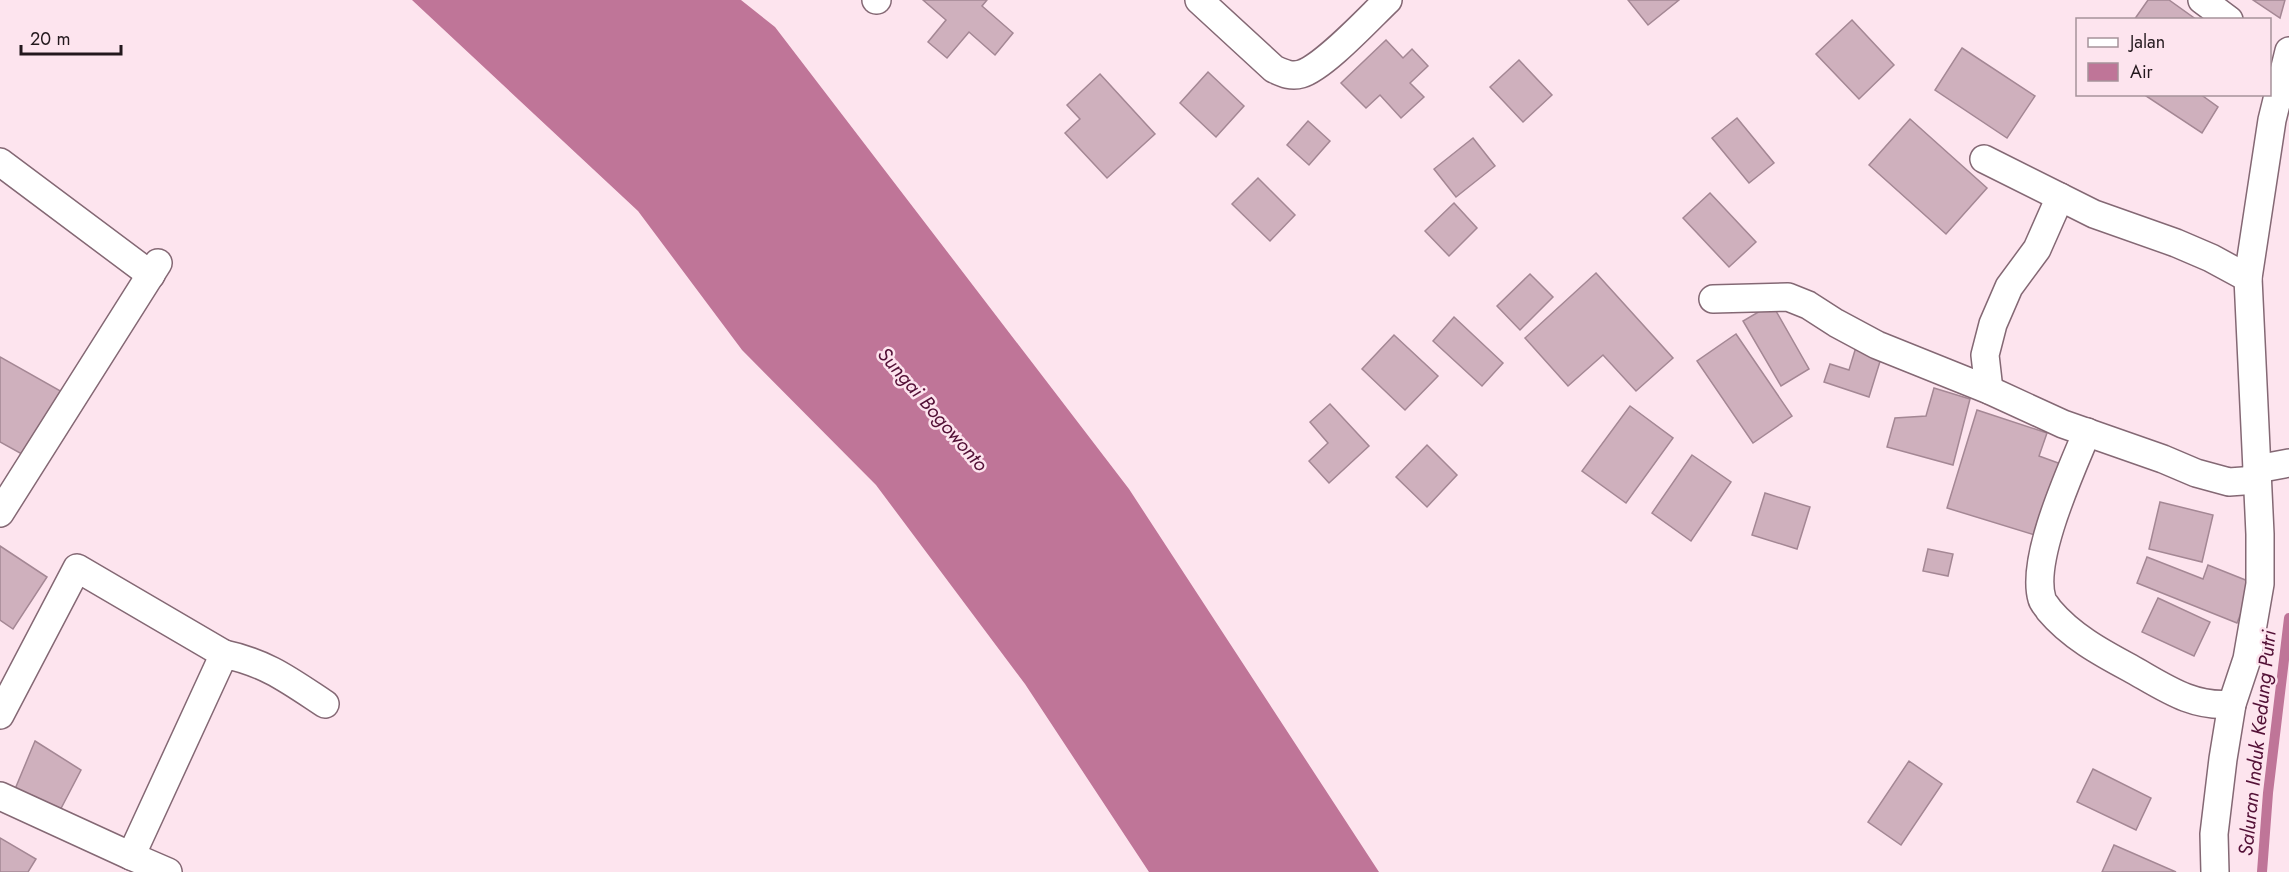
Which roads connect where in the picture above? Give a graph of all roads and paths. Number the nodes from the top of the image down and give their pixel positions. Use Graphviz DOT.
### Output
graph roads {
  1 [pos="1199,0"];
  2 [pos="1388,0"];
  3 [pos="2202,0"];
  4 [pos="2226,18"];
  5 [pos="2271,46"];
  6 [pos="2289,52"];
  7 [pos="1984,159"];
  8 [pos="0,162"];
  9 [pos="2060,197"];
  10 [pos="2248,278"];
  11 [pos="1713,298"];
  12 [pos="1989,390"];
  13 [pos="2088,432"];
  14 [pos="2268,470"];
  15 [pos="0,513"];
  16 [pos="224,654"];
  17 [pos="325,704"];
  18 [pos="2232,704"];
  19 [pos="0,715"];
  20 [pos="0,796"];
  21 [pos="131,856"];
  22 [pos="168,872"];
  23 [pos="2215,872"];
  1 -- 2 [label="street"];
  3 -- 4 [label="street"];
  5 -- 6 [label="street"];
  6 -- 10 [label="street"];
  7 -- 9 [label="street"];
  8 -- 15 [label="street"];
  9 -- 10 [label="street"];
  9 -- 12 [label="street"];
  10 -- 14 [label="street"];
  11 -- 12 [label="street"];
  12 -- 13 [label="street"];
  13 -- 14 [label="street"];
  13 -- 18 [label="street"];
  14 -- 18 [label="street"];
  16 -- 17 [label="street"];
  16 -- 19 [label="street"];
  16 -- 21 [label="street"];
  18 -- 23 [label="street"];
  20 -- 21 [label="street"];
  21 -- 22 [label="street"];
}
